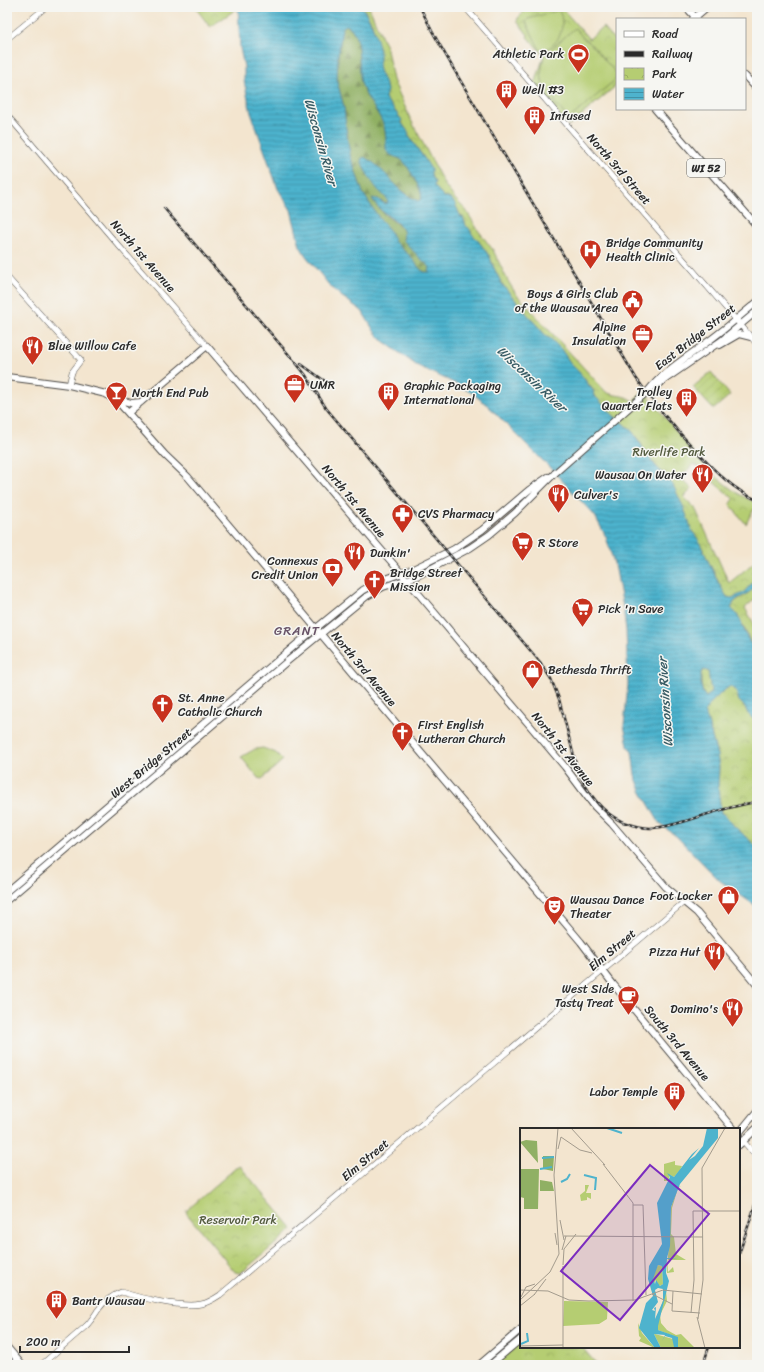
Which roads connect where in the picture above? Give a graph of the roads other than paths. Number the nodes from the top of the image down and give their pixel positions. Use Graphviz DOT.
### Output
graph roads {
  1 [pos="46,7"];
  2 [pos="465,7"];
  3 [pos="686,7"];
  4 [pos="706,7"];
  5 [pos="695,18"];
  6 [pos="7,39"];
  7 [pos="746,77"];
  8 [pos="757,89"];
  9 [pos="656,110"];
  10 [pos="7,115"];
  11 [pos="757,226"];
  12 [pos="7,277"];
  13 [pos="757,302"];
  14 [pos="757,311"];
  15 [pos="736,320"];
  16 [pos="741,325"];
  17 [pos="751,337"];
  18 [pos="757,344"];
  19 [pos="207,346"];
  20 [pos="704,353"];
  21 [pos="7,377"];
  22 [pos="69,385"];
  23 [pos="648,390"];
  24 [pos="113,398"];
  25 [pos="142,401"];
  26 [pos="128,413"];
  27 [pos="551,476"];
  28 [pos="402,574"];
  29 [pos="407,580"];
  30 [pos="316,629"];
  31 [pos="320,635"];
  32 [pos="7,891"];
  33 [pos="7,900"];
  34 [pos="684,902"];
  35 [pos="604,971"];
  36 [pos="757,985"];
  37 [pos="757,1111"];
  38 [pos="732,1128"];
  39 [pos="757,1128"];
  40 [pos="740,1139"];
  41 [pos="757,1157"];
  42 [pos="520,1330"];
  43 [pos="520,1340"];
  44 [pos="7,1347"];
  45 [pos="7,1358"];
  46 [pos="13,1365"];
  47 [pos="22,1365"];
  48 [pos="40,1365"];
  49 [pos="479,1365"];
  50 [pos="490,1365"];
  1 -- 6 [label="street"];
  2 -- 15 [label="street, North 3rd Street"];
  3 -- 5 [label="main road"];
  4 -- 5 [label="main road"];
  7 -- 8 [label="main road"];
  9 -- 11 [label="main road, WI 52"];
  10 -- 19 [label="street, North 1st Avenue"];
  12 -- 22 [label="street"];
  13 -- 15 [label="main road, East Bridge Street"];
  14 -- 16 [label="main road, East Bridge Street"];
  15 -- 16 [label="street, North 3rd Street"];
  15 -- 23 [label="main road, East Bridge Street"];
  16 -- 17 [label="street, North 3rd Street"];
  16 -- 20 [label="main road, East Bridge Street"];
  17 -- 18 [label="street, North 3rd Street"];
  17 -- 20 [label="main road"];
  19 -- 25 [label="main road"];
  19 -- 28 [label="main road, North 1st Avenue"];
  20 -- 23 [label="main road, East Bridge Street"];
  21 -- 22 [label="main road"];
  22 -- 24 [label="main road"];
  23 -- 27 [label="main road, East Bridge Street, bridge"];
  24 -- 25 [label="main road"];
  24 -- 26 [label="main road, North 3rd Avenue"];
  25 -- 26 [label="main road"];
  26 -- 30 [label="main road, North 3rd Avenue"];
  27 -- 28 [label="main road, West Bridge Street"];
  27 -- 29 [label="main road, West Bridge Street"];
  28 -- 29 [label="main road, North 1st Avenue"];
  28 -- 30 [label="main road, West Bridge Street"];
  29 -- 31 [label="main road, West Bridge Street"];
  29 -- 34 [label="main road, North 1st Avenue"];
  30 -- 31 [label="main road, North 3rd Avenue"];
  30 -- 32 [label="main road, West Bridge Street"];
  31 -- 33 [label="main road, West Bridge Street"];
  31 -- 35 [label="main road, North 3rd Avenue"];
  34 -- 35 [label="street, Elm Street"];
  34 -- 36 [label="main road, North 1st Avenue"];
  35 -- 38 [label="main road, South 3rd Avenue"];
  35 -- 48 [label="street, Elm Street"];
  37 -- 40 [label="main road"];
  39 -- 40 [label="main road"];
  40 -- 41 [label="street"];
  42 -- 49 [label="main road"];
  43 -- 50 [label="main road"];
  44 -- 47 [label="main road"];
  45 -- 46 [label="main road"];
}
